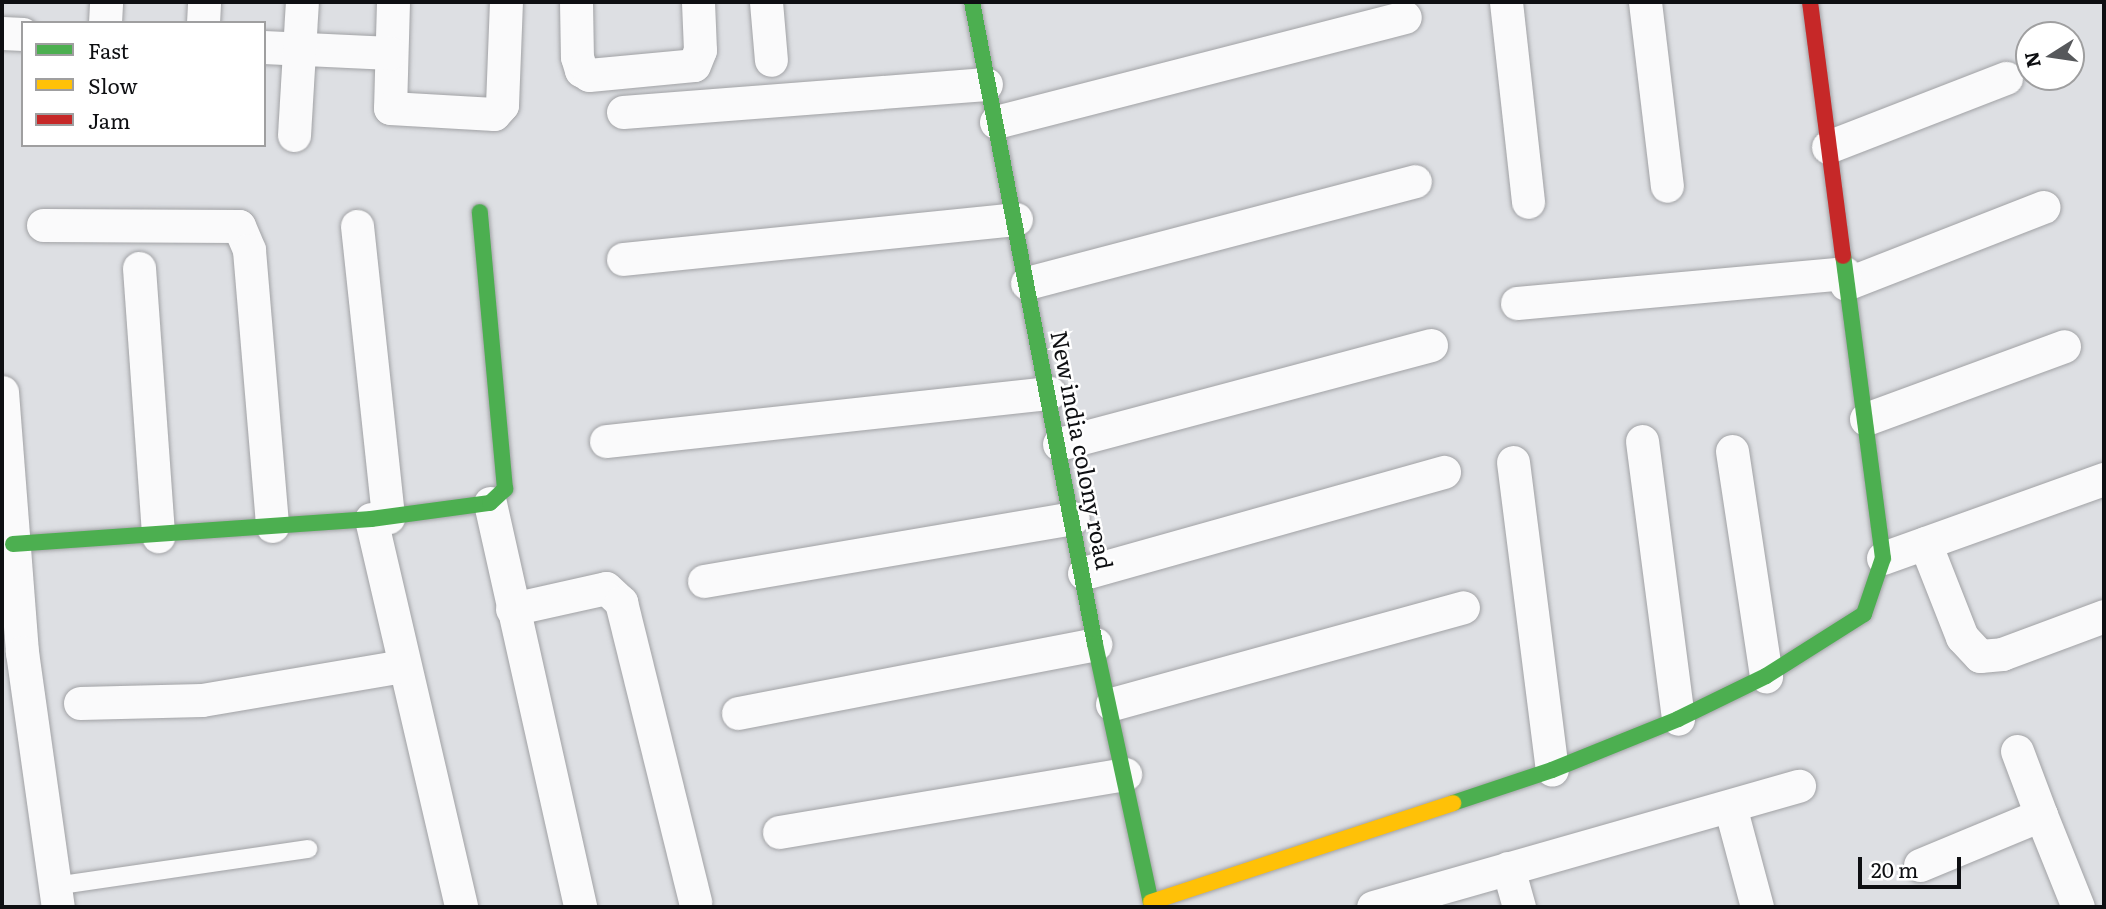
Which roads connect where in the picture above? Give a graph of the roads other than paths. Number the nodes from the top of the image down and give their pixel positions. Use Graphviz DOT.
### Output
graph roads {
  1 [pos="106,2"];
  2 [pos="205,2"];
  3 [pos="302,2"];
  4 [pos="393,2"];
  5 [pos="506,2"];
  6 [pos="576,2"];
  7 [pos="698,2"];
  8 [pos="766,2"];
  9 [pos="972,2"];
  10 [pos="1506,2"];
  11 [pos="1645,2"];
  12 [pos="1810,2"];
  13 [pos="1405,17"];
  14 [pos="105,21"];
  15 [pos="203,21"];
  16 [pos="2,33"];
  17 [pos="21,34"];
  18 [pos="266,47"];
  19 [pos="300,49"];
  20 [pos="390,53"];
  21 [pos="771,60"];
  22 [pos="2006,78"];
  23 [pos="986,84"];
  24 [pos="622,112"];
  25 [pos="996,122"];
  26 [pos="294,135"];
  27 [pos="1828,147"];
  28 [pos="1415,181"];
  29 [pos="1667,186"];
  30 [pos="1528,202"];
  31 [pos="2043,207"];
  32 [pos="480,212"];
  33 [pos="1016,219"];
  34 [pos="43,225"];
  35 [pos="356,226"];
  36 [pos="622,259"];
  37 [pos="139,268"];
  38 [pos="1845,279"];
  39 [pos="1027,283"];
  40 [pos="1517,303"];
  41 [pos="1431,345"];
  42 [pos="2064,346"];
  43 [pos="2,392"];
  44 [pos="1049,393"];
  45 [pos="1866,419"];
  46 [pos="606,441"];
  47 [pos="1642,441"];
  48 [pos="1059,444"];
  49 [pos="1732,451"];
  50 [pos="1513,462"];
  51 [pos="1444,472"];
  52 [pos="2104,479"];
  53 [pos="490,503"];
  54 [pos="380,518"];
  55 [pos="1073,518"];
  56 [pos="272,526"];
  57 [pos="158,536"];
  58 [pos="1925,542"];
  59 [pos="13,544"];
  60 [pos="1883,558"];
  61 [pos="1084,573"];
  62 [pos="704,582"];
  63 [pos="1463,607"];
  64 [pos="512,609"];
  65 [pos="2104,616"];
  66 [pos="1095,644"];
  67 [pos="404,666"];
  68 [pos="1766,676"];
  69 [pos="80,703"];
  70 [pos="1112,704"];
  71 [pos="738,713"];
  72 [pos="1678,719"];
  73 [pos="2017,751"];
  74 [pos="1552,770"];
  75 [pos="1125,774"];
  76 [pos="1799,786"];
  77 [pos="1730,806"];
  78 [pos="2041,815"];
  79 [pos="779,832"];
  80 [pos="309,849"];
  81 [pos="1920,865"];
  82 [pos="1508,868"];
  83 [pos="56,897"];
  84 [pos="695,902"];
  85 [pos="1151,905"];
  86 [pos="1387,905"];
  87 [pos="461,907"];
  88 [pos="580,907"];
  89 [pos="1519,907"];
  90 [pos="1757,907"];
  91 [pos="2078,907"];
  1 -- 14 [label="street"];
  2 -- 15 [label="street"];
  3 -- 19 [label="street"];
  4 -- 20 [label="street"];
  5 -- 20 [label="street"];
  6 -- 7 [label="street"];
  8 -- 21 [label="street"];
  9 -- 23 [label="street, New india colony road"];
  10 -- 30 [label="street"];
  11 -- 29 [label="street"];
  12 -- 27 [label="street"];
  13 -- 25 [label="street"];
  16 -- 17 [label="street"];
  18 -- 19 [label="street"];
  19 -- 20 [label="street"];
  19 -- 26 [label="street"];
  22 -- 27 [label="street"];
  23 -- 24 [label="street"];
  23 -- 25 [label="street, New india colony road"];
  25 -- 33 [label="street, New india colony road"];
  27 -- 38 [label="street"];
  28 -- 39 [label="street"];
  31 -- 38 [label="street"];
  32 -- 53 [label="street"];
  33 -- 36 [label="street"];
  33 -- 39 [label="street, New india colony road"];
  34 -- 56 [label="street"];
  35 -- 54 [label="street"];
  37 -- 57 [label="street"];
  38 -- 40 [label="street"];
  38 -- 45 [label="street"];
  39 -- 44 [label="street, New india colony road"];
  41 -- 48 [label="street"];
  42 -- 45 [label="street"];
  43 -- 59 [label="street"];
  44 -- 46 [label="street"];
  44 -- 48 [label="street, New india colony road"];
  45 -- 60 [label="street"];
  47 -- 72 [label="street"];
  48 -- 55 [label="street, New india colony road"];
  49 -- 68 [label="street"];
  50 -- 74 [label="street"];
  51 -- 61 [label="street"];
  52 -- 58 [label="street"];
  53 -- 54 [label="street"];
  53 -- 64 [label="street"];
  54 -- 56 [label="street"];
  54 -- 67 [label="street"];
  55 -- 61 [label="street, New india colony road"];
  55 -- 62 [label="street"];
  56 -- 57 [label="street"];
  57 -- 59 [label="street"];
  58 -- 60 [label="street"];
  58 -- 65 [label="street"];
  59 -- 83 [label="street"];
  60 -- 68 [label="street"];
  61 -- 66 [label="street, New india colony road"];
  63 -- 70 [label="street"];
  64 -- 84 [label="street"];
  64 -- 88 [label="street"];
  66 -- 70 [label="street, New india colony road"];
  66 -- 71 [label="street"];
  67 -- 69 [label="street"];
  67 -- 87 [label="street"];
  68 -- 72 [label="street"];
  70 -- 75 [label="street, New india colony road"];
  72 -- 74 [label="street"];
  73 -- 78 [label="street"];
  74 -- 85 [label="street"];
  75 -- 79 [label="street"];
  75 -- 85 [label="street, New india colony road"];
  76 -- 77 [label="street"];
  77 -- 82 [label="street"];
  77 -- 90 [label="street"];
  78 -- 81 [label="street"];
  78 -- 91 [label="street"];
  80 -- 83 [label="lane"];
  82 -- 86 [label="street"];
  82 -- 89 [label="street"];
}
